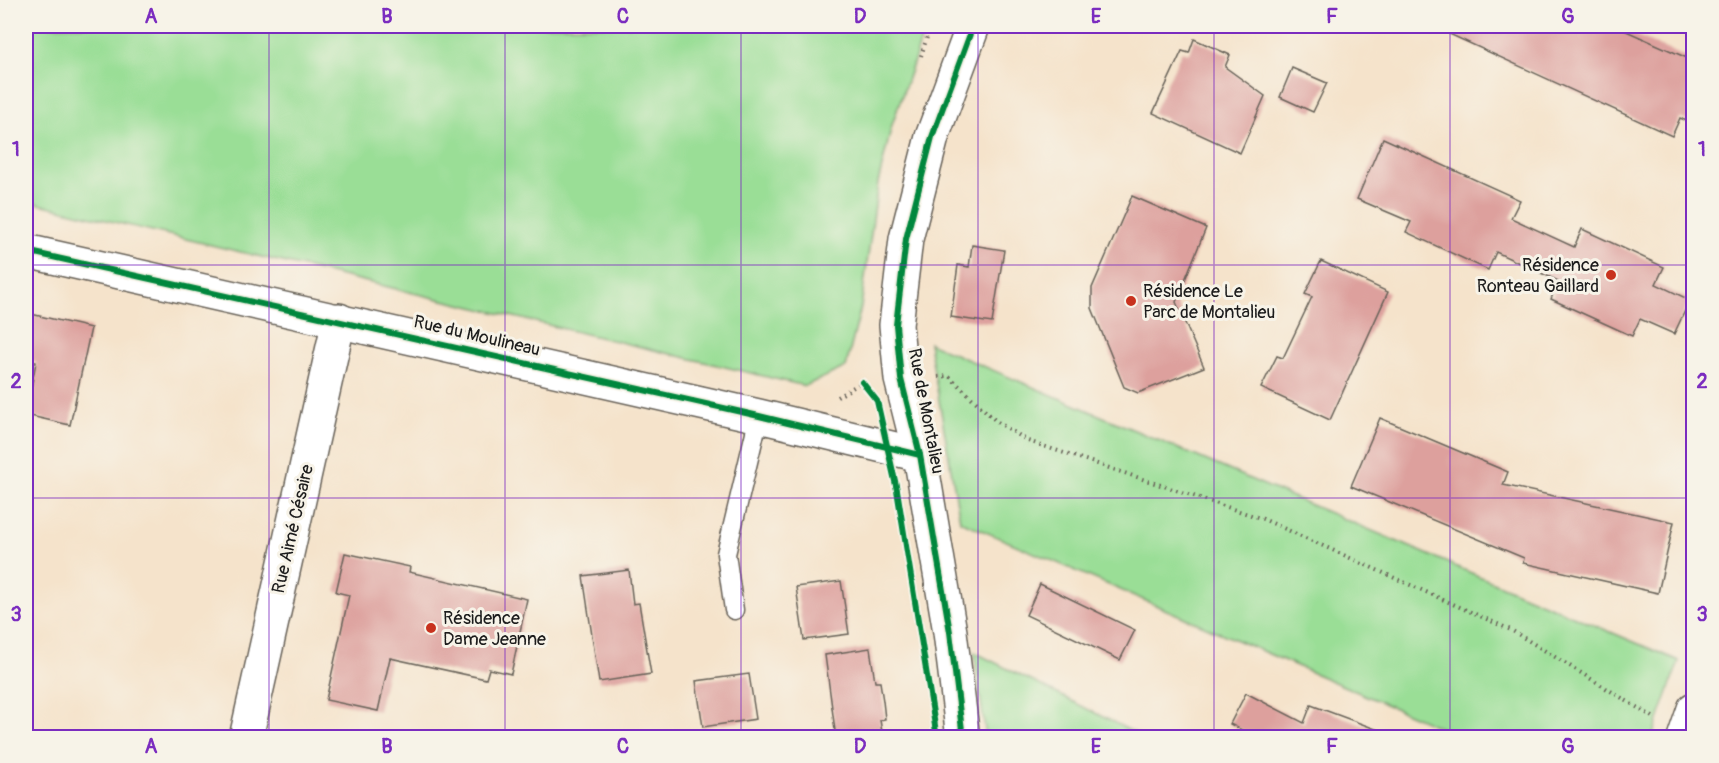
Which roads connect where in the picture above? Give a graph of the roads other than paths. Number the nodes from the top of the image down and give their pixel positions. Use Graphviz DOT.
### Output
graph roads {
  1 [pos="973,26"];
  2 [pos="26,251"];
  3 [pos="339,320"];
  4 [pos="759,416"];
  5 [pos="920,455"];
  6 [pos="734,610"];
  7 [pos="246,738"];
  8 [pos="963,738"];
  1 -- 5 [label="street, Rue de Montalieu"];
  2 -- 3 [label="street, Rue du Moulineau"];
  3 -- 4 [label="street, Rue du Moulineau"];
  3 -- 7 [label="street, Rue Aimé Césaire"];
  4 -- 5 [label="street, Rue du Moulineau"];
  4 -- 6 [label="lane"];
  5 -- 8 [label="street, Rue de Montalieu"];
}
